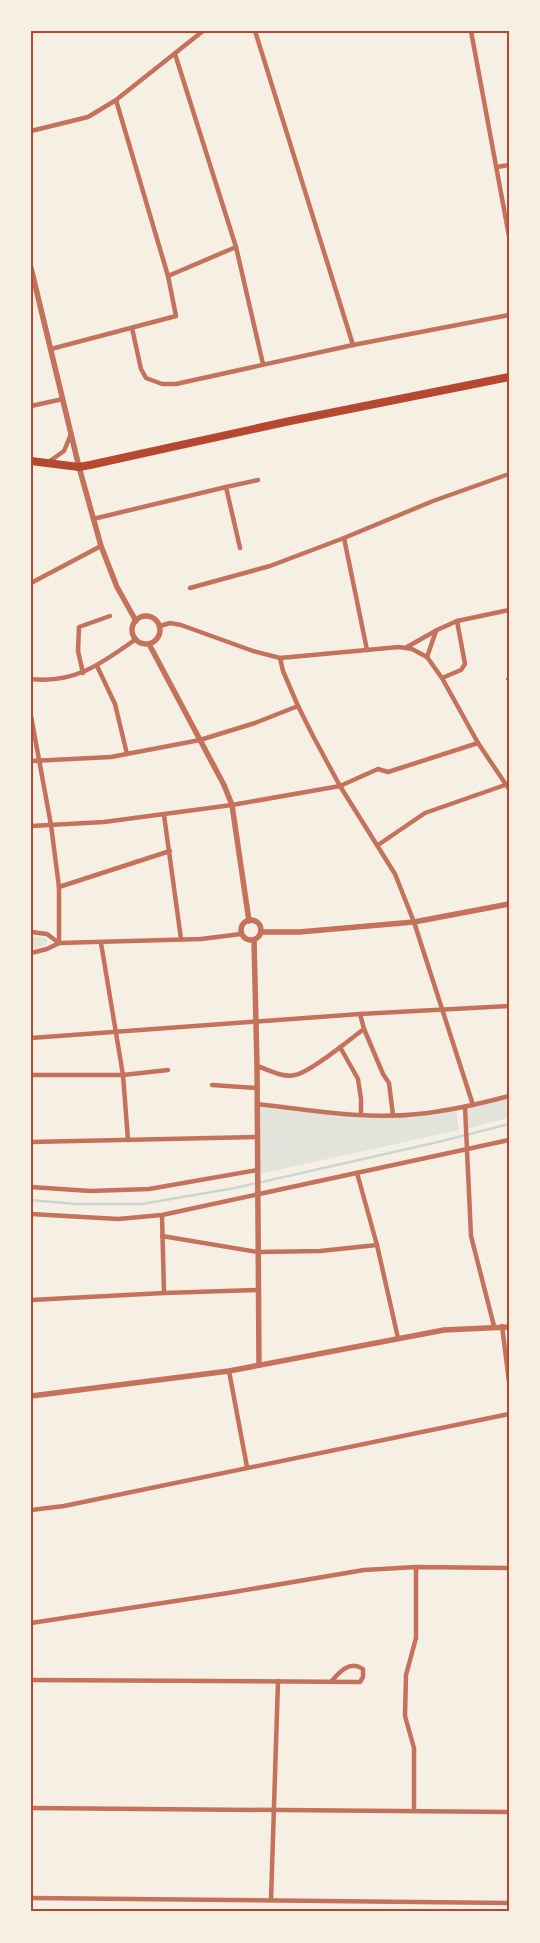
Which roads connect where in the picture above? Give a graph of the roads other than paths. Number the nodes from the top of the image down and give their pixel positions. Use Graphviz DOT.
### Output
graph roads {
  1 [pos="203,31"];
  2 [pos="255,31"];
  3 [pos="471,31"];
  4 [pos="175,54"];
  5 [pos="116,100"];
  6 [pos="31,130"];
  7 [pos="509,165"];
  8 [pos="497,167"];
  9 [pos="509,236"];
  10 [pos="236,247"];
  11 [pos="31,268"];
  12 [pos="168,276"];
  13 [pos="509,315"];
  14 [pos="132,328"];
  15 [pos="353,345"];
  16 [pos="51,349"];
  17 [pos="263,364"];
  18 [pos="509,376"];
  19 [pos="63,400"];
  20 [pos="31,406"];
  21 [pos="71,432"];
  22 [pos="31,461"];
  23 [pos="47,463"];
  24 [pos="79,467"];
  25 [pos="509,474"];
  26 [pos="258,480"];
  27 [pos="226,487"];
  28 [pos="93,519"];
  29 [pos="344,538"];
  30 [pos="100,546"];
  31 [pos="240,548"];
  32 [pos="31,583"];
  33 [pos="190,588"];
  34 [pos="509,610"];
  35 [pos="110,616"];
  36 [pos="136,620"];
  37 [pos="457,621"];
  38 [pos="160,626"];
  39 [pos="437,630"];
  40 [pos="136,639"];
  41 [pos="149,644"];
  42 [pos="407,647"];
  43 [pos="367,650"];
  44 [pos="427,657"];
  45 [pos="280,658"];
  46 [pos="97,666"];
  47 [pos="83,673"];
  48 [pos="442,678"];
  49 [pos="31,679"];
  50 [pos="298,706"];
  51 [pos="31,716"];
  52 [pos="200,740"];
  53 [pos="478,743"];
  54 [pos="127,754"];
  55 [pos="31,761"];
  56 [pos="39,761"];
  57 [pos="505,784"];
  58 [pos="340,786"];
  59 [pos="509,789"];
  60 [pos="232,805"];
  61 [pos="164,816"];
  62 [pos="52,825"];
  63 [pos="31,826"];
  64 [pos="378,845"];
  65 [pos="170,851"];
  66 [pos="59,887"];
  67 [pos="509,904"];
  68 [pos="249,920"];
  69 [pos="414,922"];
  70 [pos="31,932"];
  71 [pos="261,932"];
  72 [pos="241,934"];
  73 [pos="182,940"];
  74 [pos="254,940"];
  75 [pos="59,943"];
  76 [pos="101,943"];
  77 [pos="31,953"];
  78 [pos="509,1006"];
  79 [pos="442,1010"];
  80 [pos="360,1014"];
  81 [pos="256,1022"];
  82 [pos="364,1029"];
  83 [pos="115,1032"];
  84 [pos="31,1038"];
  85 [pos="340,1047"];
  86 [pos="257,1066"];
  87 [pos="168,1070"];
  88 [pos="31,1075"];
  89 [pos="123,1075"];
  90 [pos="212,1085"];
  91 [pos="257,1088"];
  92 [pos="509,1096"];
  93 [pos="257,1104"];
  94 [pos="474,1105"];
  95 [pos="466,1107"];
  96 [pos="361,1115"];
  97 [pos="393,1116"];
  98 [pos="257,1137"];
  99 [pos="128,1140"];
  100 [pos="509,1140"];
  101 [pos="31,1142"];
  102 [pos="466,1147"];
  103 [pos="257,1171"];
  104 [pos="357,1173"];
  105 [pos="31,1188"];
  106 [pos="257,1194"];
  107 [pos="31,1214"];
  108 [pos="162,1216"];
  109 [pos="162,1236"];
  110 [pos="376,1245"];
  111 [pos="258,1252"];
  112 [pos="259,1290"];
  113 [pos="164,1292"];
  114 [pos="31,1300"];
  115 [pos="494,1326"];
  116 [pos="505,1326"];
  117 [pos="398,1338"];
  118 [pos="259,1365"];
  119 [pos="229,1371"];
  120 [pos="508,1382"];
  121 [pos="31,1396"];
  122 [pos="509,1414"];
  123 [pos="246,1467"];
  124 [pos="31,1510"];
  125 [pos="416,1567"];
  126 [pos="509,1568"];
  127 [pos="31,1623"];
  128 [pos="31,1680"];
  129 [pos="278,1681"];
  130 [pos="331,1682"];
  131 [pos="31,1808"];
  132 [pos="273,1809"];
  133 [pos="414,1811"];
  134 [pos="509,1812"];
  135 [pos="31,1898"];
  136 [pos="271,1900"];
  137 [pos="509,1903"];
  1 -- 4 [label="street"];
  2 -- 15 [label="street"];
  3 -- 8 [label="street"];
  4 -- 5 [label="street"];
  4 -- 10 [label="street"];
  5 -- 6 [label="street"];
  5 -- 12 [label="street"];
  7 -- 8 [label="street"];
  8 -- 9 [label="street"];
  10 -- 12 [label="street"];
  10 -- 17 [label="street"];
  11 -- 16 [label="street"];
  12 -- 14 [label="street"];
  13 -- 15 [label="street"];
  14 -- 16 [label="street"];
  14 -- 17 [label="street"];
  15 -- 17 [label="street"];
  16 -- 19 [label="street"];
  18 -- 24 [label="main road"];
  19 -- 20 [label="street"];
  19 -- 21 [label="street"];
  21 -- 23 [label="street"];
  21 -- 24 [label="street"];
  22 -- 23 [label="main road"];
  23 -- 24 [label="main road"];
  24 -- 28 [label="street"];
  25 -- 29 [label="street"];
  26 -- 27 [label="street"];
  27 -- 28 [label="street"];
  27 -- 31 [label="street"];
  28 -- 30 [label="street"];
  29 -- 33 [label="street"];
  29 -- 43 [label="street"];
  30 -- 32 [label="street"];
  30 -- 36 [label="street"];
  34 -- 37 [label="street"];
  35 -- 47 [label="street"];
  36 -- 38 [label="street"];
  36 -- 40 [label="street"];
  37 -- 39 [label="street"];
  37 -- 48 [label="street"];
  38 -- 41 [label="street"];
  38 -- 45 [label="street"];
  39 -- 42 [label="street"];
  39 -- 44 [label="street"];
  40 -- 41 [label="street"];
  40 -- 46 [label="street"];
  41 -- 52 [label="street"];
  42 -- 43 [label="street"];
  42 -- 44 [label="street"];
  43 -- 45 [label="street"];
  44 -- 48 [label="street"];
  45 -- 50 [label="street"];
  46 -- 47 [label="street"];
  46 -- 54 [label="street"];
  47 -- 49 [label="street"];
  48 -- 53 [label="street"];
  50 -- 52 [label="street"];
  50 -- 58 [label="street"];
  51 -- 56 [label="street"];
  52 -- 54 [label="street"];
  52 -- 60 [label="street"];
  53 -- 57 [label="street"];
  53 -- 58 [label="street"];
  54 -- 56 [label="street"];
  55 -- 56 [label="street"];
  56 -- 62 [label="street"];
  57 -- 59 [label="street"];
  57 -- 64 [label="street"];
  58 -- 60 [label="street"];
  58 -- 64 [label="street"];
  60 -- 61 [label="street"];
  60 -- 68 [label="street"];
  61 -- 62 [label="street"];
  61 -- 65 [label="street"];
  62 -- 63 [label="street"];
  62 -- 66 [label="street"];
  64 -- 69 [label="street"];
  65 -- 66 [label="street"];
  65 -- 73 [label="street"];
  66 -- 75 [label="street"];
  67 -- 69 [label="street"];
  68 -- 71 [label="street"];
  68 -- 72 [label="street"];
  69 -- 71 [label="street"];
  69 -- 79 [label="street"];
  70 -- 75 [label="street"];
  71 -- 74 [label="street"];
  72 -- 73 [label="street"];
  72 -- 74 [label="street"];
  73 -- 76 [label="street"];
  74 -- 81 [label="street"];
  75 -- 76 [label="street"];
  75 -- 77 [label="street"];
  76 -- 83 [label="street"];
  78 -- 79 [label="street"];
  79 -- 80 [label="street"];
  79 -- 94 [label="street"];
  80 -- 81 [label="street"];
  80 -- 82 [label="street"];
  81 -- 83 [label="street"];
  81 -- 86 [label="street"];
  82 -- 85 [label="street"];
  82 -- 97 [label="street"];
  83 -- 84 [label="street"];
  83 -- 89 [label="street"];
  85 -- 86 [label="street"];
  85 -- 96 [label="street"];
  86 -- 91 [label="street"];
  87 -- 89 [label="street"];
  88 -- 89 [label="street"];
  89 -- 99 [label="street"];
  90 -- 91 [label="street"];
  91 -- 93 [label="street"];
  92 -- 94 [label="street"];
  93 -- 96 [label="street"];
  93 -- 98 [label="street"];
  94 -- 95 [label="street"];
  95 -- 97 [label="street"];
  95 -- 102 [label="street"];
  96 -- 97 [label="street"];
  98 -- 99 [label="street"];
  98 -- 103 [label="street"];
  99 -- 101 [label="street"];
  100 -- 102 [label="street"];
  102 -- 104 [label="street"];
  102 -- 115 [label="street"];
  103 -- 105 [label="street"];
  103 -- 106 [label="street"];
  104 -- 106 [label="street"];
  104 -- 110 [label="street"];
  106 -- 108 [label="street"];
  106 -- 111 [label="street"];
  107 -- 108 [label="street"];
  108 -- 109 [label="street"];
  109 -- 111 [label="street"];
  109 -- 113 [label="street"];
  110 -- 111 [label="street"];
  110 -- 117 [label="street"];
  111 -- 112 [label="street"];
  112 -- 113 [label="street"];
  112 -- 118 [label="street"];
  113 -- 114 [label="street"];
  115 -- 116 [label="street"];
  115 -- 117 [label="street"];
  116 -- 120 [label="street"];
  117 -- 118 [label="street"];
  118 -- 119 [label="street"];
  119 -- 121 [label="street"];
  119 -- 123 [label="street"];
  122 -- 123 [label="street"];
  123 -- 124 [label="street"];
  125 -- 126 [label="street"];
  125 -- 127 [label="street"];
  125 -- 133 [label="street"];
  128 -- 129 [label="street"];
  129 -- 130 [label="street"];
  129 -- 132 [label="street"];
  130 -- 130 [label="street"];
  131 -- 132 [label="street"];
  132 -- 133 [label="street"];
  132 -- 136 [label="street"];
  133 -- 134 [label="street"];
  135 -- 136 [label="street"];
  136 -- 137 [label="street"];
}
